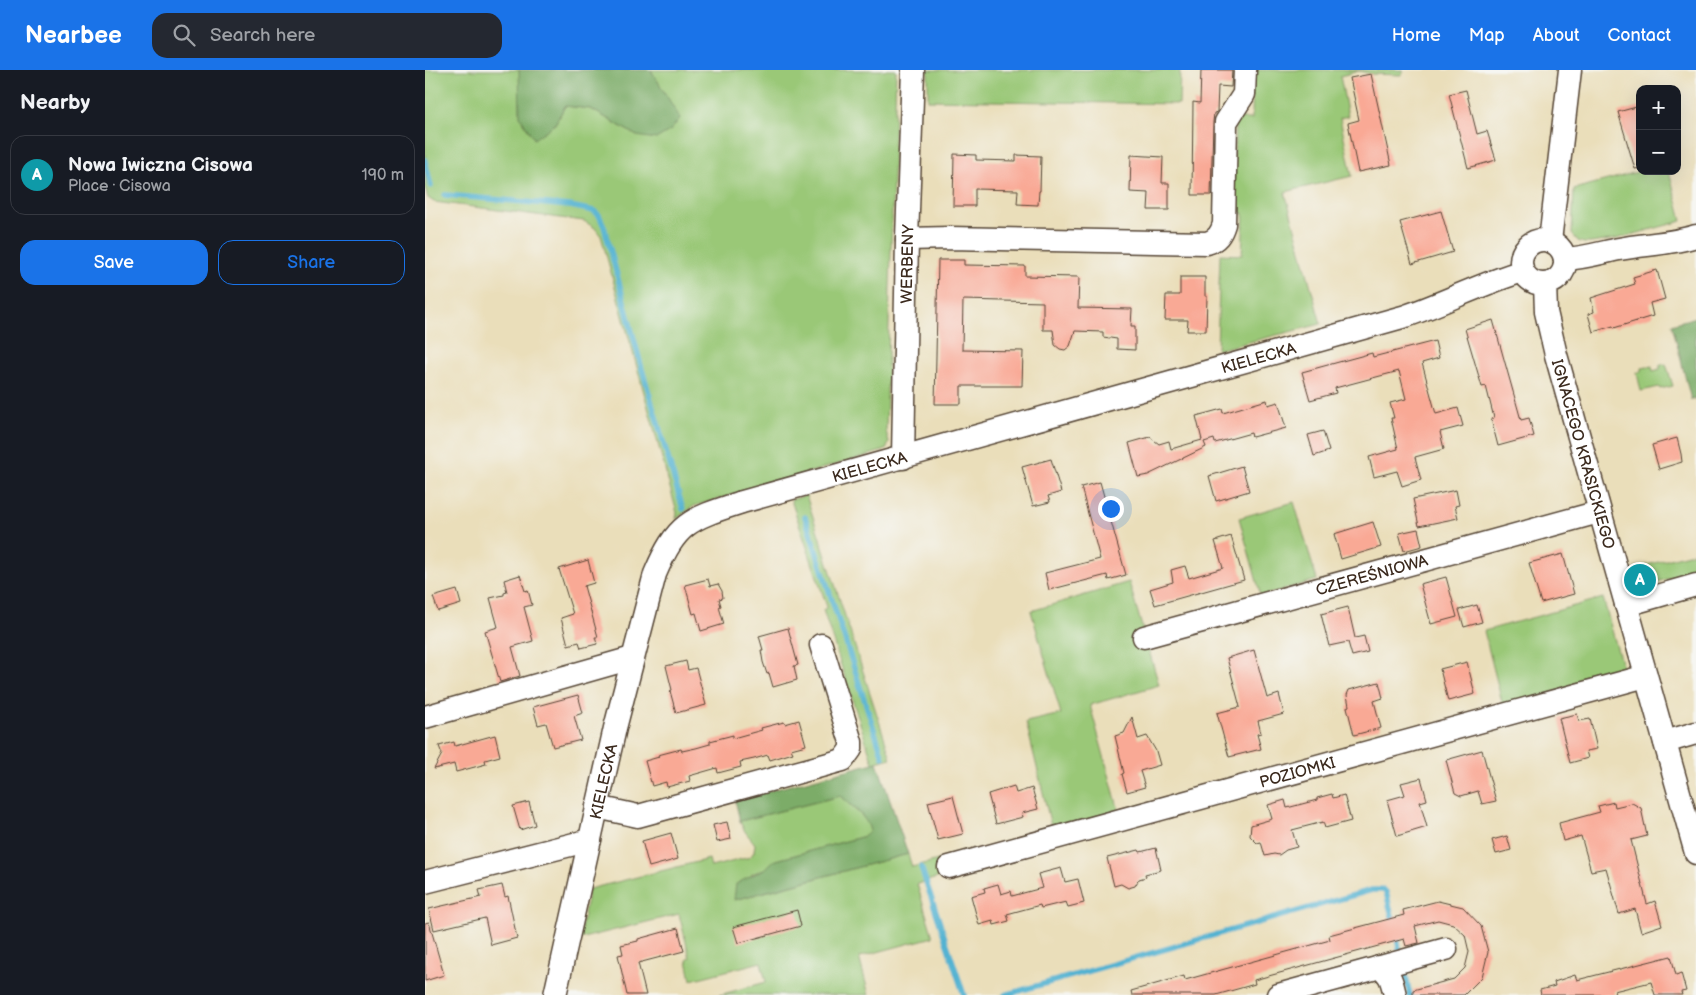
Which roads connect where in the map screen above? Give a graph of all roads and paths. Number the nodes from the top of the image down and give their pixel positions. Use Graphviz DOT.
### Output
graph roads {
  1 [pos="913,70"];
  2 [pos="1245,70"];
  3 [pos="1570,70"];
  4 [pos="1696,236"];
  5 [pos="907,239"];
  6 [pos="1550,241"];
  7 [pos="1565,259"];
  8 [pos="1523,271"];
  9 [pos="1545,284"];
  10 [pos="903,458"];
  11 [pos="1599,512"];
  12 [pos="1696,585"];
  13 [pos="1626,605"];
  14 [pos="1144,637"];
  15 [pos="821,645"];
  16 [pos="632,658"];
  17 [pos="1647,676"];
  18 [pos="425,717"];
  19 [pos="1696,734"];
  20 [pos="1665,742"];
  21 [pos="597,807"];
  22 [pos="590,840"];
  23 [pos="1696,853"];
  24 [pos="949,867"];
  25 [pos="425,882"];
  26 [pos="1446,949"];
  27 [pos="1379,967"];
  28 [pos="555,995"];
  29 [pos="1278,995"];
  30 [pos="1395,995"];
  1 -- 5 [label="street, WERBENY"];
  2 -- 5 [label="street"];
  3 -- 6 [label="street"];
  4 -- 7 [label="street"];
  5 -- 10 [label="street, WERBENY"];
  6 -- 7 [label="street"];
  6 -- 8 [label="street"];
  7 -- 9 [label="street"];
  8 -- 9 [label="street"];
  8 -- 10 [label="street, KIELECKA"];
  9 -- 11 [label="street, IGNACEGO KRASICKIEGO"];
  10 -- 16 [label="street, KIELECKA"];
  11 -- 13 [label="street, IGNACEGO KRASICKIEGO"];
  11 -- 14 [label="street, CZEREŚNIOWA"];
  12 -- 13 [label="street"];
  13 -- 17 [label="street, IGNACEGO KRASICKIEGO"];
  15 -- 21 [label="street"];
  16 -- 18 [label="street"];
  16 -- 21 [label="street, KIELECKA"];
  17 -- 20 [label="street, IGNACEGO KRASICKIEGO"];
  17 -- 24 [label="street, POZIOMKI"];
  19 -- 20 [label="street"];
  20 -- 23 [label="street, IGNACEGO KRASICKIEGO"];
  21 -- 22 [label="street, KIELECKA"];
  22 -- 25 [label="street"];
  22 -- 28 [label="street, KIELECKA"];
  26 -- 27 [label="street"];
  27 -- 29 [label="street"];
  27 -- 30 [label="street"];
}
